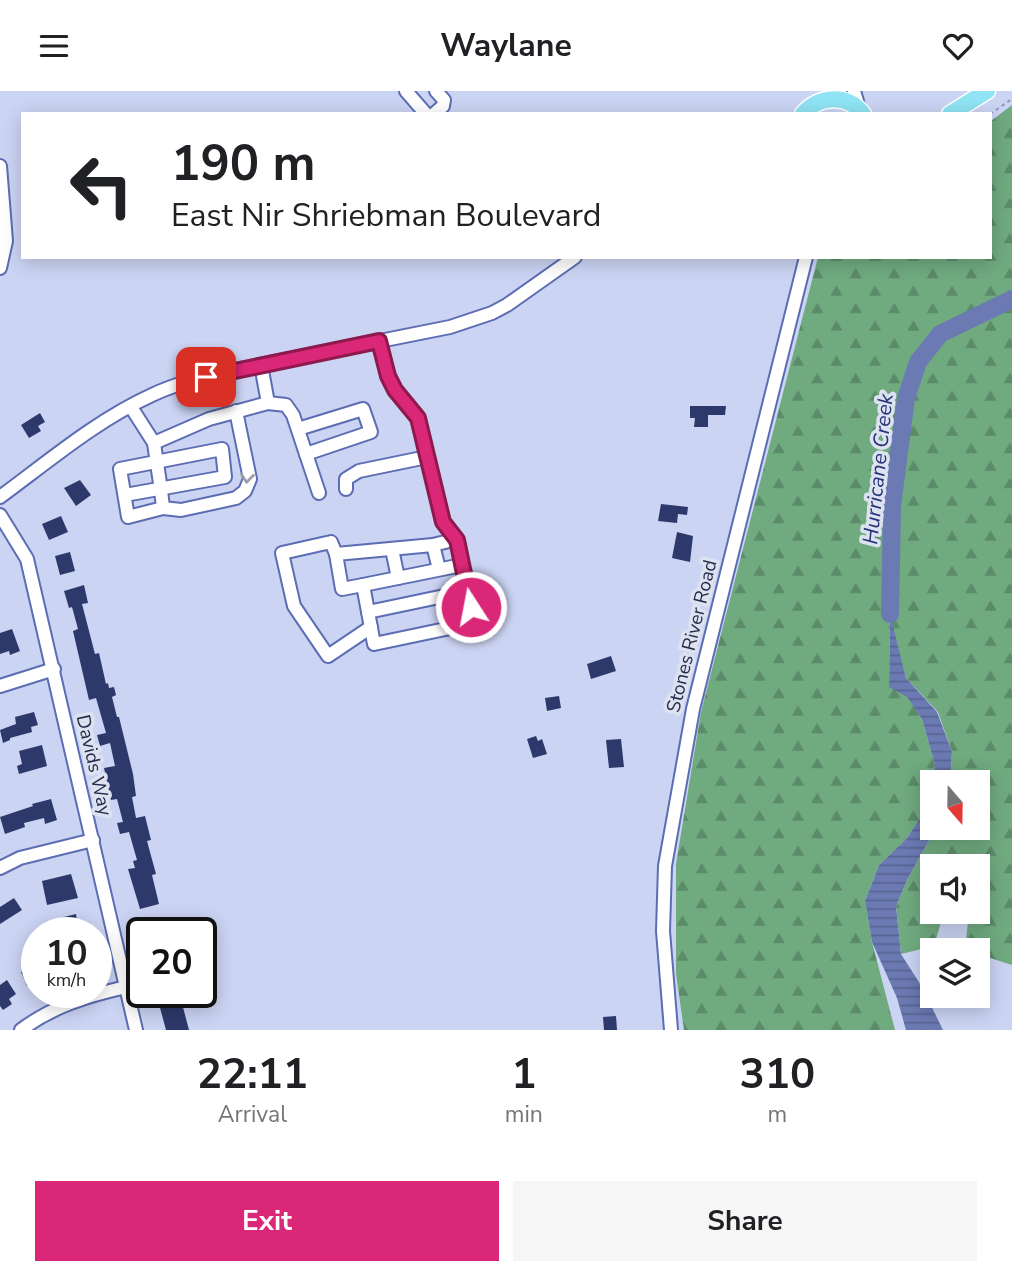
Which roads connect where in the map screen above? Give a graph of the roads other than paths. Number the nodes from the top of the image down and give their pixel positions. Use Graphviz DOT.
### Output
graph roads {
  1 [pos="406,91"];
  2 [pos="436,91"];
  3 [pos="854,91"];
  4 [pos="987,91"];
  5 [pos="830,96"];
  6 [pos="861,111"];
  7 [pos="424,112"];
  8 [pos="436,112"];
  9 [pos="805,112"];
  10 [pos="953,112"];
  11 [pos="0,166"];
  12 [pos="1,188"];
  13 [pos="572,259"];
  14 [pos="806,259"];
  15 [pos="0,268"];
  16 [pos="379,341"];
  17 [pos="261,365"];
  18 [pos="268,403"];
  19 [pos="131,407"];
  20 [pos="236,411"];
  21 [pos="298,429"];
  22 [pos="154,443"];
  23 [pos="306,454"];
  24 [pos="427,457"];
  25 [pos="157,462"];
  26 [pos="161,489"];
  27 [pos="346,489"];
  28 [pos="319,493"];
  29 [pos="125,495"];
  30 [pos="0,497"];
  31 [pos="163,508"];
  32 [pos="0,515"];
  33 [pos="457,540"];
  34 [pos="433,545"];
  35 [pos="392,549"];
  36 [pos="336,554"];
  37 [pos="462,565"];
  38 [pos="439,569"];
  39 [pos="398,577"];
  40 [pos="363,585"];
  41 [pos="468,591"];
  42 [pos="369,612"];
  43 [pos="371,627"];
  44 [pos="54,669"];
  45 [pos="0,686"];
  46 [pos="93,840"];
  47 [pos="0,868"];
  48 [pos="126,987"];
  49 [pos="131,1008"];
  50 [pos="21,1030"];
  51 [pos="136,1030"];
  52 [pos="671,1030"];
  1 -- 7 [label="street"];
  2 -- 8 [label="street"];
  3 -- 6 [label="street"];
  4 -- 10 [label="main road"];
  5 -- 6 [label="main road"];
  5 -- 9 [label="main road"];
  11 -- 12 [label="street"];
  12 -- 15 [label="street"];
  13 -- 16 [label="street"];
  14 -- 52 [label="street, Stones River Road"];
  16 -- 17 [label="street"];
  16 -- 24 [label="street"];
  17 -- 18 [label="street"];
  17 -- 19 [label="street"];
  18 -- 20 [label="street"];
  18 -- 21 [label="street"];
  19 -- 22 [label="street"];
  19 -- 30 [label="street"];
  20 -- 22 [label="street"];
  20 -- 31 [label="street, one-way"];
  21 -- 23 [label="street"];
  21 -- 23 [label="street"];
  22 -- 25 [label="street"];
  23 -- 28 [label="street"];
  24 -- 27 [label="street"];
  24 -- 33 [label="street"];
  25 -- 26 [label="street"];
  25 -- 26 [label="street"];
  25 -- 29 [label="street"];
  26 -- 29 [label="street"];
  26 -- 31 [label="street"];
  29 -- 31 [label="street"];
  32 -- 44 [label="street, Davids Way"];
  33 -- 34 [label="street"];
  33 -- 37 [label="street"];
  34 -- 35 [label="street"];
  34 -- 38 [label="street"];
  35 -- 36 [label="street"];
  35 -- 39 [label="street"];
  36 -- 40 [label="street"];
  36 -- 43 [label="street"];
  37 -- 38 [label="street"];
  37 -- 41 [label="street"];
  38 -- 39 [label="street"];
  39 -- 40 [label="street"];
  40 -- 42 [label="street"];
  41 -- 42 [label="street"];
  41 -- 43 [label="street"];
  42 -- 43 [label="street"];
  44 -- 45 [label="street"];
  44 -- 46 [label="street, Davids Way"];
  46 -- 47 [label="street"];
  46 -- 48 [label="street, Davids Way"];
  48 -- 50 [label="street"];
  49 -- 51 [label="street, Davids Way"];
}
